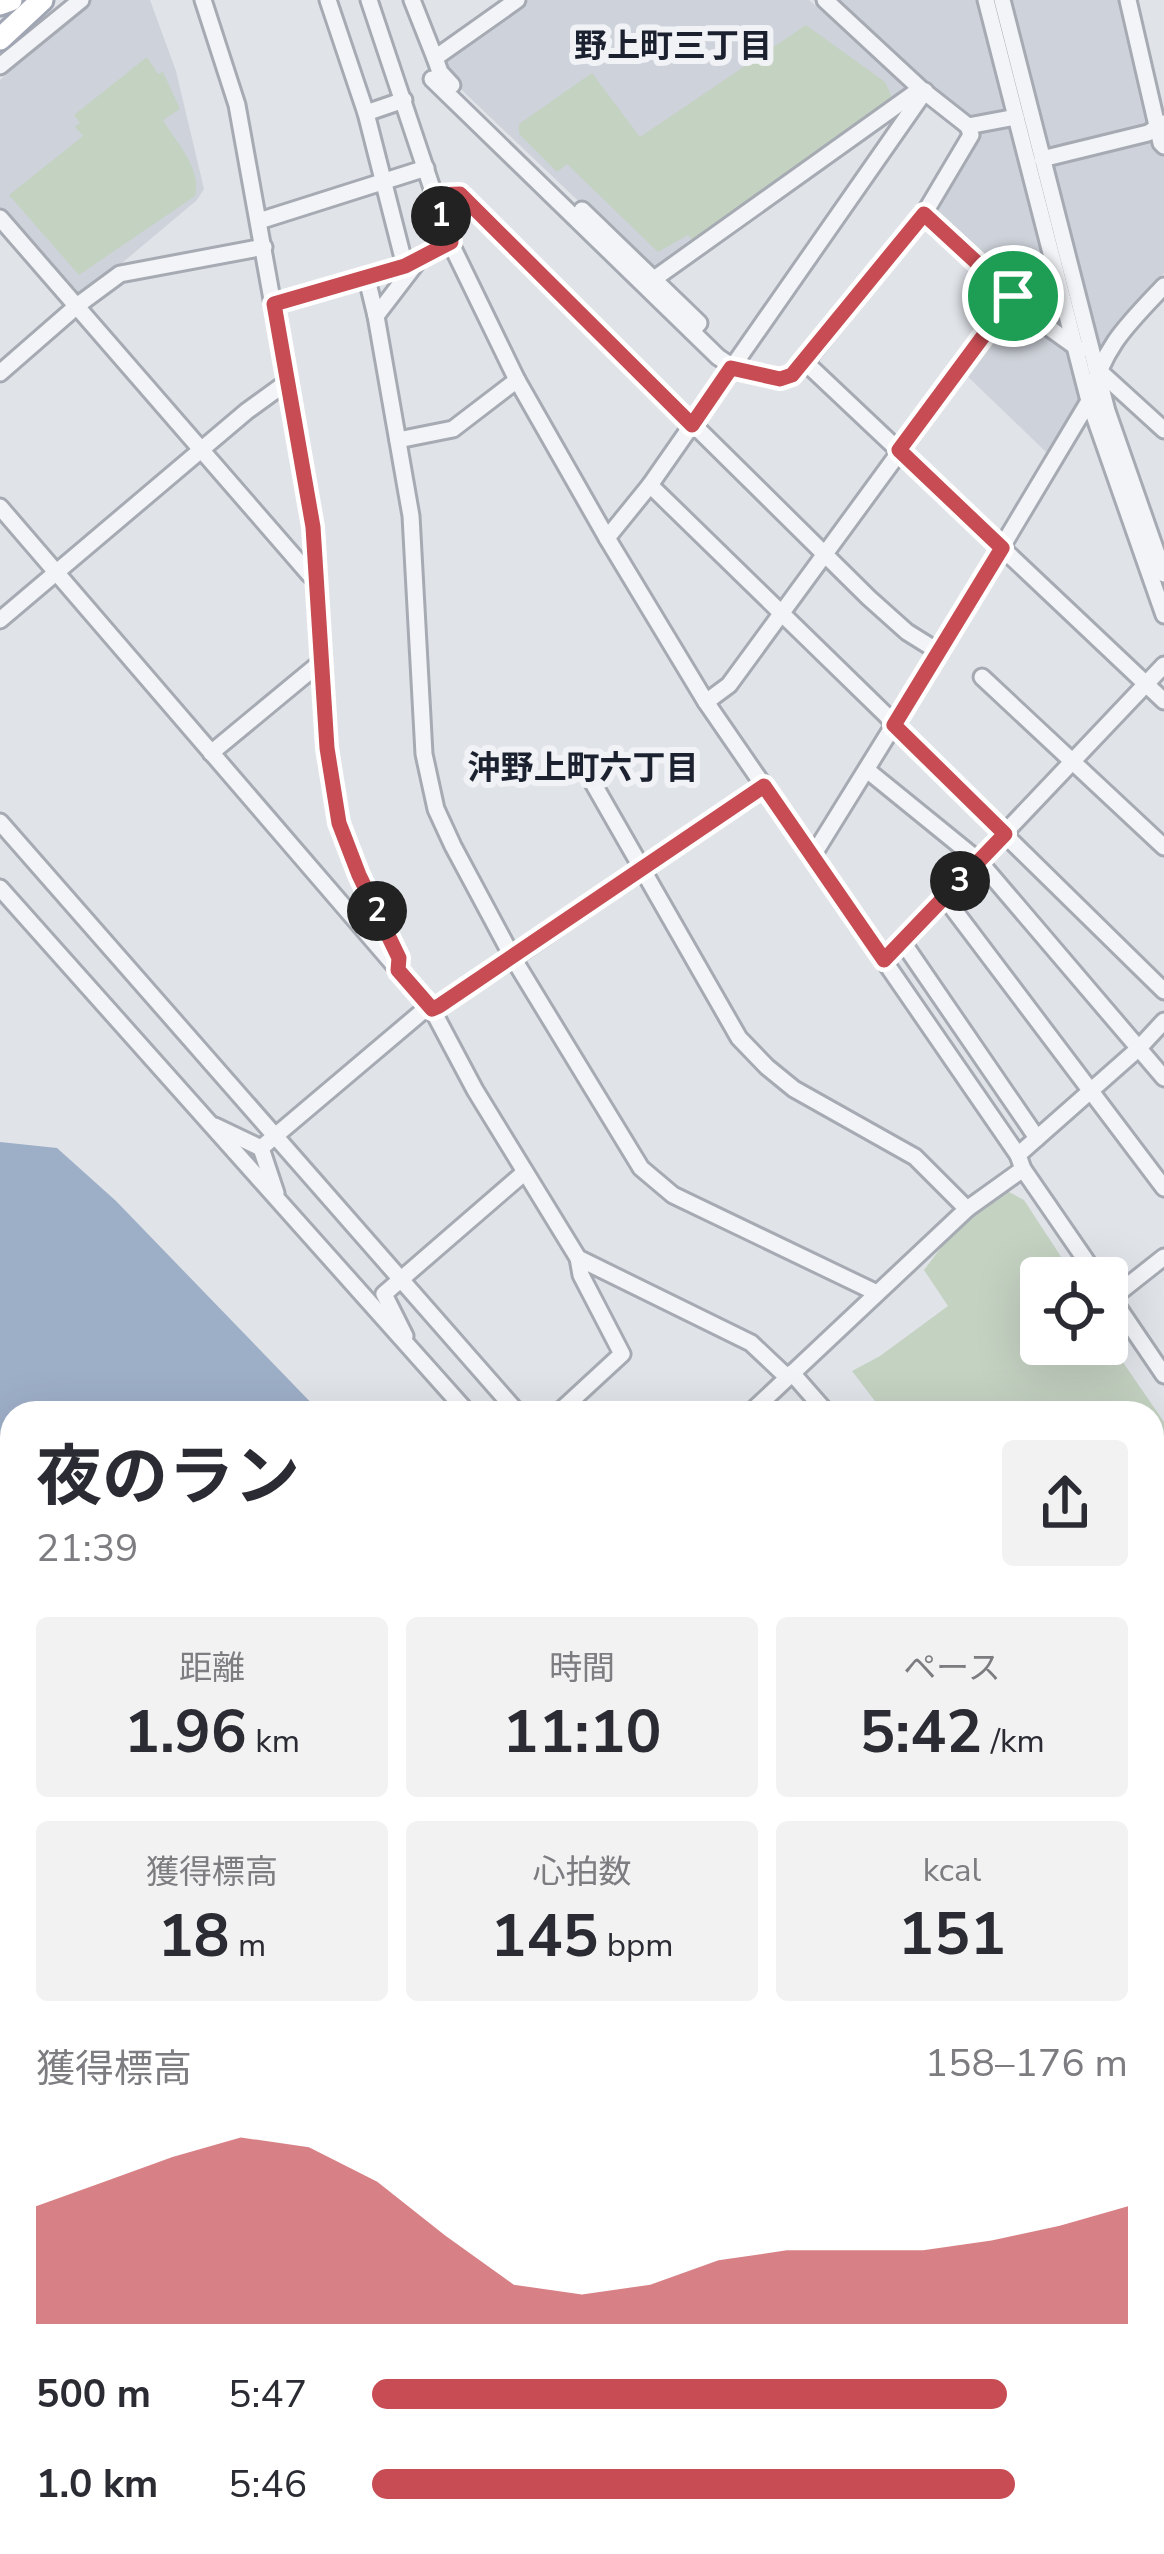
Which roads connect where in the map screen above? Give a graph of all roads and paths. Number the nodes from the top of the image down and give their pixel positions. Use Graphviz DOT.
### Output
graph roads {
  1 [pos="10,0"];
  2 [pos="42,0"];
  3 [pos="82,0"];
  4 [pos="203,0"];
  5 [pos="328,0"];
  6 [pos="369,0"];
  7 [pos="412,0"];
  8 [pos="825,0"];
  9 [pos="986,0"];
  10 [pos="1002,0"];
  11 [pos="1128,0"];
  12 [pos="512,2"];
  13 [pos="0,4"];
  14 [pos="2,54"];
  15 [pos="436,70"];
  16 [pos="923,90"];
  17 [pos="403,95"];
  18 [pos="366,113"];
  19 [pos="1016,117"];
  20 [pos="1161,125"];
  21 [pos="968,126"];
  22 [pos="1164,146"];
  23 [pos="1042,158"];
  24 [pos="426,168"];
  25 [pos="385,182"];
  26 [pos="434,195"];
  27 [pos="924,214"];
  28 [pos="0,218"];
  29 [pos="259,221"];
  30 [pos="451,242"];
  31 [pos="264,247"];
  32 [pos="412,262"];
  33 [pos="367,279"];
  34 [pos="654,280"];
  35 [pos="1163,288"];
  36 [pos="1013,296"];
  37 [pos="274,304"];
  38 [pos="78,305"];
  39 [pos="376,316"];
  40 [pos="692,332"];
  41 [pos="1077,347"];
  42 [pos="805,362"];
  43 [pos="731,368"];
  44 [pos="1098,369"];
  45 [pos="0,373"];
  46 [pos="518,380"];
  47 [pos="287,382"];
  48 [pos="1089,401"];
  49 [pos="692,425"];
  50 [pos="1164,430"];
  51 [pos="398,440"];
  52 [pos="202,450"];
  53 [pos="899,450"];
  54 [pos="650,485"];
  55 [pos="0,507"];
  56 [pos="607,538"];
  57 [pos="1002,548"];
  58 [pos="824,554"];
  59 [pos="56,573"];
  60 [pos="1164,574"];
  61 [pos="316,577"];
  62 [pos="781,612"];
  63 [pos="1164,615"];
  64 [pos="0,620"];
  65 [pos="939,652"];
  66 [pos="321,662"];
  67 [pos="1164,665"];
  68 [pos="982,677"];
  69 [pos="1146,685"];
  70 [pos="1164,701"];
  71 [pos="706,702"];
  72 [pos="894,725"];
  73 [pos="211,753"];
  74 [pos="1072,762"];
  75 [pos="585,769"];
  76 [pos="867,770"];
  77 [pos="764,786"];
  78 [pos="0,822"];
  79 [pos="1005,834"];
  80 [pos="1164,847"];
  81 [pos="812,857"];
  82 [pos="979,861"];
  83 [pos="642,870"];
  84 [pos="0,888"];
  85 [pos="945,898"];
  86 [pos="902,941"];
  87 [pos="513,958"];
  88 [pos="884,960"];
  89 [pos="398,970"];
  90 [pos="1164,992"];
  91 [pos="432,1009"];
  92 [pos="1164,1022"];
  93 [pos="1138,1049"];
  94 [pos="1164,1078"];
  95 [pos="1091,1092"];
  96 [pos="209,1123"];
  97 [pos="276,1137"];
  98 [pos="1037,1138"];
  99 [pos="261,1148"];
  100 [pos="1020,1162"];
  101 [pos="525,1172"];
  102 [pos="1164,1189"];
  103 [pos="283,1208"];
  104 [pos="967,1209"];
  105 [pos="1084,1257"];
  106 [pos="578,1258"];
  107 [pos="1164,1258"];
  108 [pos="400,1279"];
  109 [pos="1128,1282"];
  110 [pos="877,1293"];
  111 [pos="1128,1322"];
  112 [pos="414,1354"];
  113 [pos="790,1375"];
  114 [pos="1164,1376"];
  115 [pos="457,1401"];
  116 [pos="507,1401"];
  117 [pos="571,1401"];
  118 [pos="763,1401"];
  119 [pos="815,1401"];
  1 -- 13 [label="main road"];
  2 -- 14 [label="main road"];
  3 -- 14 [label="street"];
  4 -- 29 [label="street"];
  5 -- 18 [label="street"];
  6 -- 17 [label="street"];
  7 -- 15 [label="street"];
  8 -- 16 [label="street"];
  9 -- 19 [label="street"];
  10 -- 23 [label="street"];
  11 -- 20 [label="street"];
  12 -- 15 [label="street"];
  15 -- 17 [label="street"];
  15 -- 34 [label="street"];
  15 -- 40 [label="street"];
  16 -- 21 [label="street"];
  16 -- 34 [label="street"];
  16 -- 43 [label="street"];
  17 -- 18 [label="street"];
  17 -- 24 [label="street"];
  18 -- 25 [label="street"];
  19 -- 21 [label="street"];
  19 -- 41 [label="street"];
  20 -- 22 [label="street"];
  20 -- 23 [label="street"];
  21 -- 27 [label="street"];
  23 -- 44 [label="street"];
  24 -- 25 [label="street"];
  24 -- 26 [label="street"];
  25 -- 29 [label="street"];
  25 -- 32 [label="street"];
  26 -- 30 [label="street"];
  26 -- 49 [label="street"];
  27 -- 36 [label="street"];
  27 -- 42 [label="street"];
  28 -- 38 [label="street"];
  29 -- 31 [label="street"];
  30 -- 32 [label="street"];
  30 -- 46 [label="street"];
  31 -- 37 [label="street"];
  31 -- 38 [label="street"];
  32 -- 33 [label="street"];
  32 -- 39 [label="street"];
  33 -- 37 [label="street"];
  33 -- 39 [label="street"];
  34 -- 40 [label="street"];
  35 -- 44 [label="street"];
  36 -- 41 [label="street"];
  36 -- 53 [label="street"];
  37 -- 47 [label="street"];
  38 -- 45 [label="street"];
  38 -- 52 [label="street"];
  39 -- 51 [label="street"];
  40 -- 43 [label="street"];
  41 -- 44 [label="street"];
  41 -- 48 [label="street"];
  42 -- 43 [label="street"];
  42 -- 53 [label="street"];
  43 -- 49 [label="street"];
  44 -- 48 [label="street"];
  44 -- 50 [label="street"];
  44 -- 60 [label="street"];
  46 -- 51 [label="street"];
  46 -- 56 [label="street"];
  47 -- 52 [label="street"];
  47 -- 61 [label="street"];
  48 -- 57 [label="street"];
  48 -- 63 [label="street"];
  49 -- 54 [label="street"];
  49 -- 58 [label="street"];
  51 -- 87 [label="street"];
  52 -- 59 [label="street"];
  52 -- 61 [label="street"];
  53 -- 57 [label="street"];
  53 -- 58 [label="street"];
  54 -- 56 [label="street"];
  54 -- 62 [label="street"];
  55 -- 59 [label="street"];
  56 -- 71 [label="street"];
  57 -- 65 [label="street"];
  57 -- 69 [label="street"];
  58 -- 62 [label="street"];
  58 -- 65 [label="street"];
  59 -- 64 [label="street"];
  59 -- 73 [label="street"];
  61 -- 66 [label="street"];
  62 -- 71 [label="street"];
  62 -- 72 [label="street"];
  65 -- 72 [label="street"];
  66 -- 73 [label="street"];
  66 -- 89 [label="street"];
  67 -- 69 [label="street"];
  68 -- 74 [label="street"];
  69 -- 70 [label="street"];
  69 -- 74 [label="street"];
  71 -- 77 [label="street"];
  72 -- 76 [label="street"];
  72 -- 79 [label="street"];
  73 -- 89 [label="street"];
  74 -- 79 [label="street"];
  74 -- 80 [label="street"];
  75 -- 83 [label="street"];
  76 -- 81 [label="street"];
  76 -- 82 [label="street"];
  77 -- 81 [label="street"];
  77 -- 83 [label="street"];
  78 -- 97 [label="street"];
  79 -- 82 [label="street"];
  79 -- 90 [label="street"];
  81 -- 88 [label="street"];
  82 -- 85 [label="street"];
  82 -- 93 [label="street"];
  83 -- 87 [label="street"];
  83 -- 104 [label="street"];
  84 -- 96 [label="street"];
  85 -- 86 [label="street"];
  85 -- 95 [label="street"];
  86 -- 88 [label="street"];
  86 -- 98 [label="street"];
  87 -- 91 [label="street"];
  87 -- 110 [label="street"];
  88 -- 100 [label="street"];
  89 -- 91 [label="street"];
  91 -- 97 [label="street"];
  91 -- 101 [label="street"];
  92 -- 93 [label="street"];
  93 -- 94 [label="street"];
  93 -- 95 [label="street"];
  95 -- 98 [label="street"];
  95 -- 102 [label="street"];
  96 -- 99 [label="street"];
  96 -- 103 [label="street"];
  97 -- 99 [label="street"];
  97 -- 108 [label="street"];
  98 -- 100 [label="street"];
  99 -- 103 [label="street"];
  100 -- 104 [label="street"];
  100 -- 105 [label="street"];
  101 -- 106 [label="street"];
  101 -- 108 [label="street"];
  103 -- 112 [label="street"];
  104 -- 110 [label="street"];
  106 -- 113 [label="street"];
  106 -- 117 [label="street"];
  107 -- 109 [label="street"];
  108 -- 112 [label="street"];
  108 -- 116 [label="street"];
  110 -- 113 [label="street"];
  111 -- 114 [label="street"];
  112 -- 115 [label="street"];
  113 -- 118 [label="street"];
  113 -- 119 [label="street"];
}
